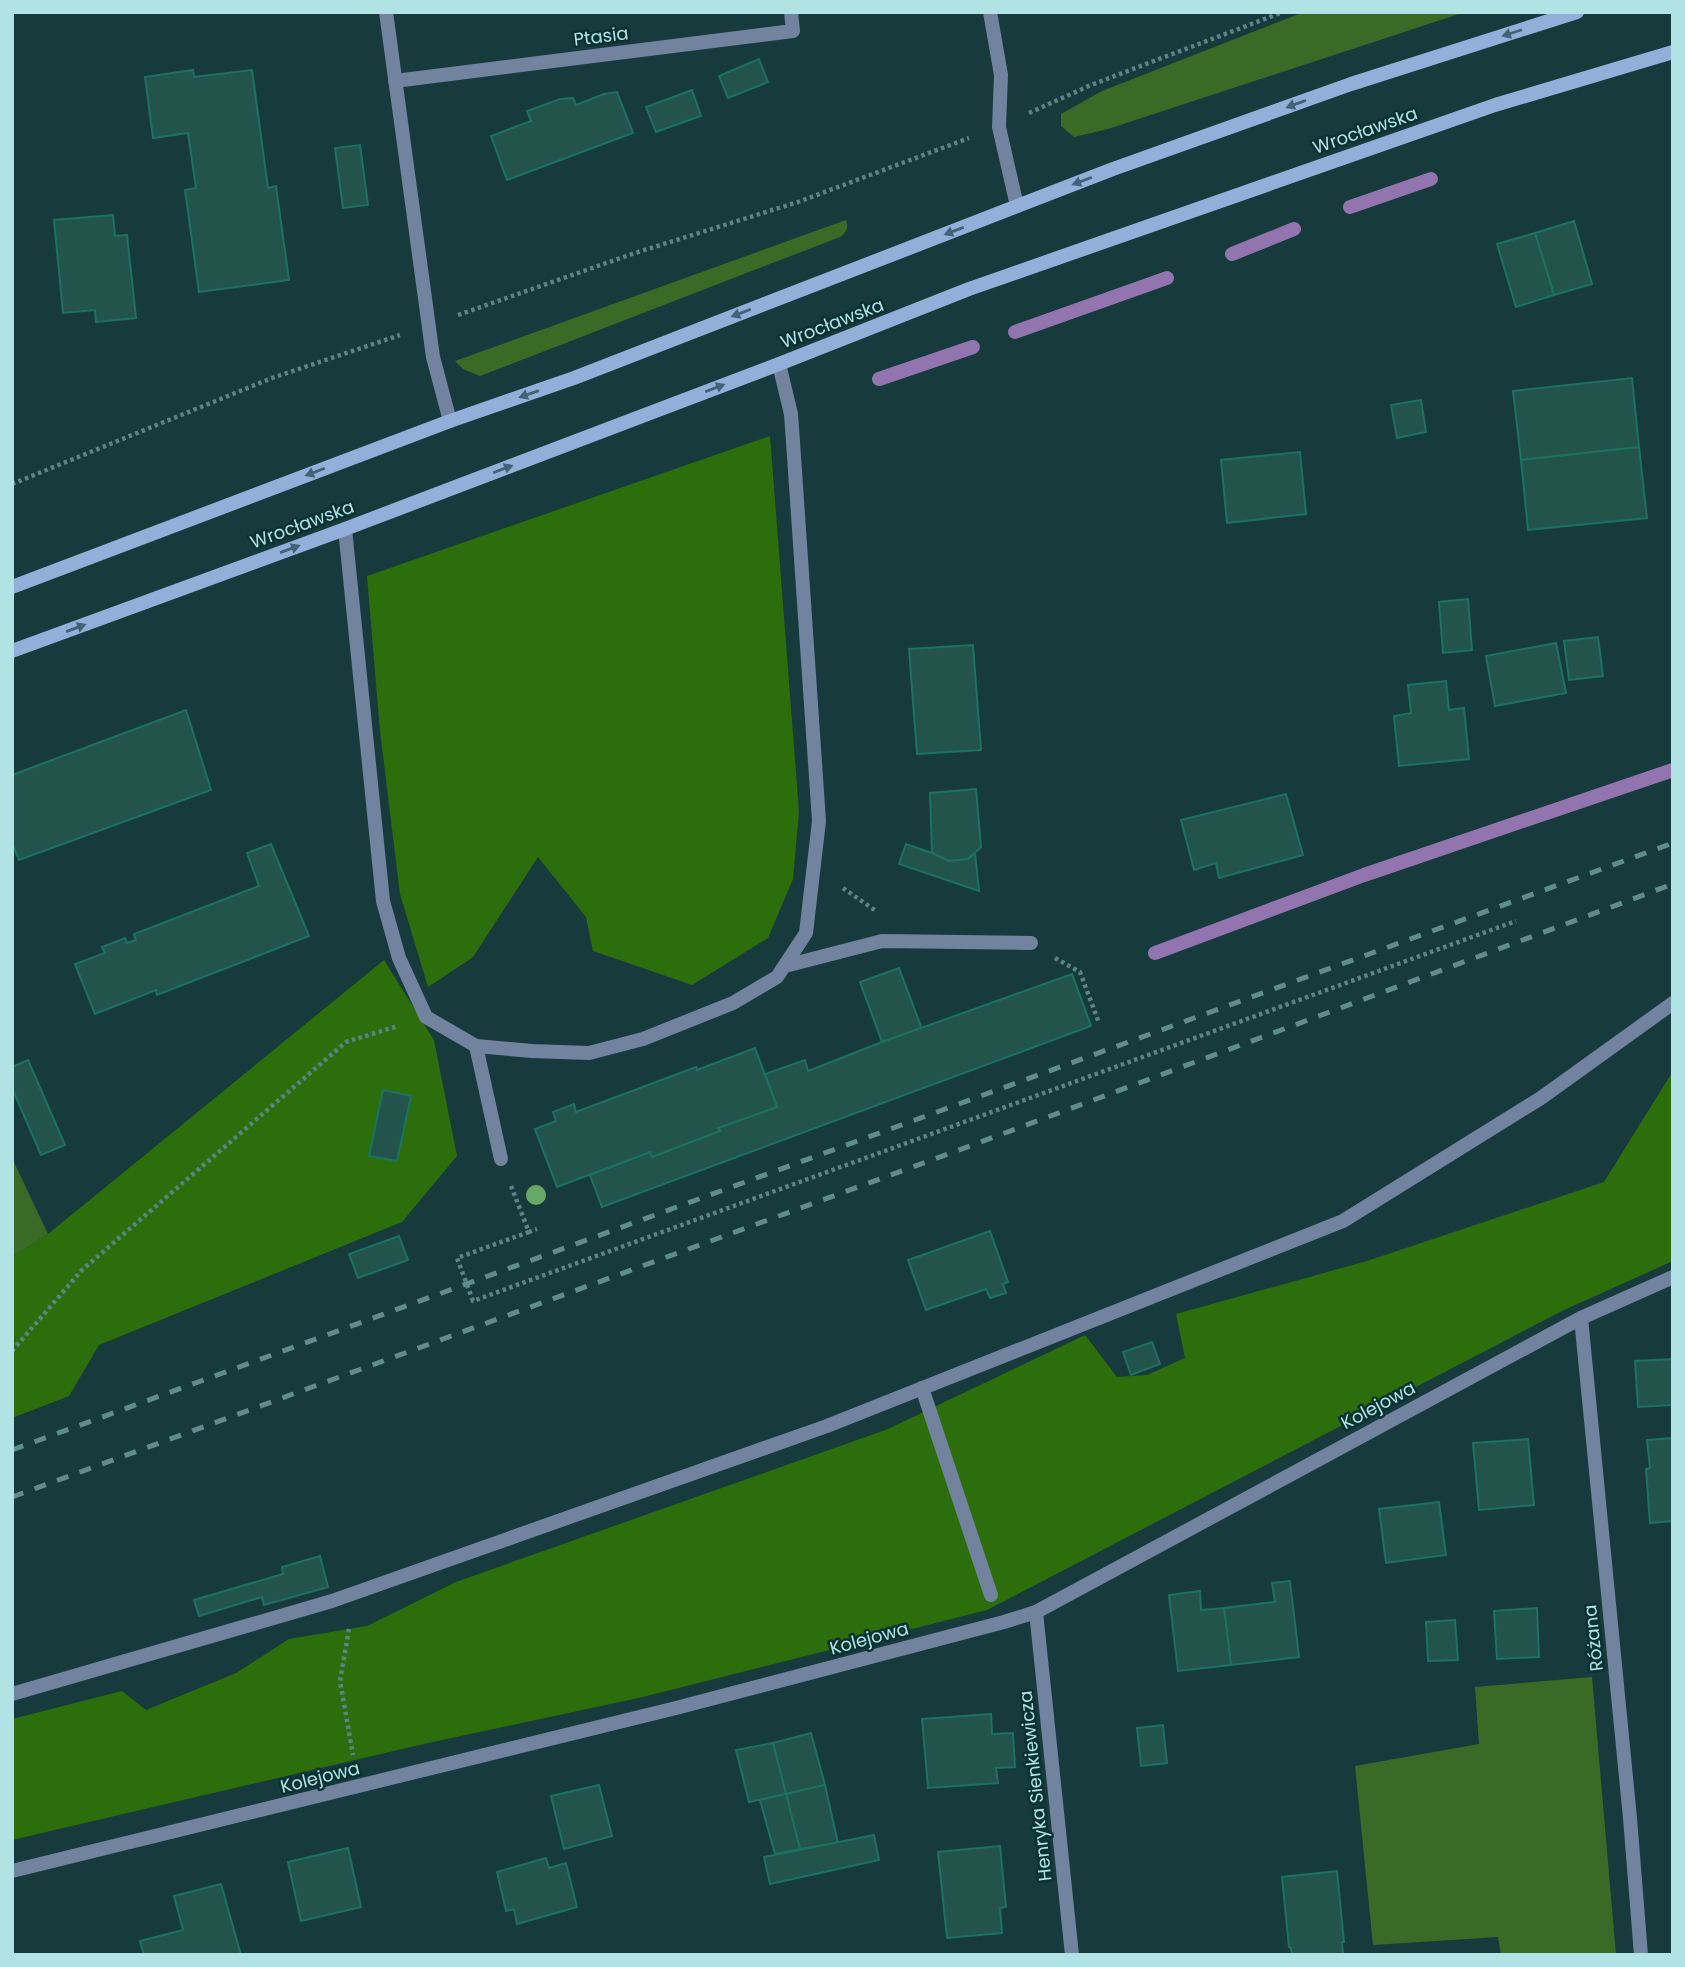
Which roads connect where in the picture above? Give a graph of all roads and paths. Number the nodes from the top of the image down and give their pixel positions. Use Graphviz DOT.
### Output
graph roads {
  1 [pos="386,12"];
  2 [pos="791,12"];
  3 [pos="990,12"];
  4 [pos="1283,12"];
  5 [pos="1577,12"];
  6 [pos="1673,52"];
  7 [pos="396,81"];
  8 [pos="999,127"];
  9 [pos="1017,206"];
  10 [pos="429,325"];
  11 [pos="779,364"];
  12 [pos="450,421"];
  13 [pos="12,484"];
  14 [pos="345,529"];
  15 [pos="12,587"];
  16 [pos="12,651"];
  17 [pos="814,867"];
  18 [pos="1516,921"];
  19 [pos="918,942"];
  20 [pos="1031,943"];
  21 [pos="785,965"];
  22 [pos="1673,1003"];
  23 [pos="426,1017"];
  24 [pos="1099,1023"];
  25 [pos="476,1046"];
  26 [pos="501,1159"];
  27 [pos="537,1229"];
  28 [pos="529,1232"];
  29 [pos="1673,1277"];
  30 [pos="1581,1318"];
  31 [pos="12,1351"];
  32 [pos="922,1388"];
  33 [pos="356,1593"];
  34 [pos="991,1595"];
  35 [pos="1035,1612"];
  36 [pos="12,1694"];
  37 [pos="358,1787"];
  38 [pos="12,1871"];
  39 [pos="1072,1955"];
  40 [pos="1641,1955"];
  1 -- 7 [label="street"];
  2 -- 7 [label="street, Ptasia"];
  3 -- 8 [label="street"];
  4 -- 8 [label="path"];
  5 -- 9 [label="main road, one-way"];
  6 -- 11 [label="main road, Wrocławska"];
  7 -- 10 [label="street"];
  8 -- 9 [label="street"];
  8 -- 10 [label="path"];
  9 -- 12 [label="main road, one-way"];
  10 -- 12 [label="street"];
  10 -- 13 [label="path"];
  14 -- 11 [label="main road, Wrocławska, one-way"];
  11 -- 17 [label="street"];
  12 -- 15 [label="main road, one-way"];
  16 -- 14 [label="main road, Wrocławska, one-way"];
  14 -- 23 [label="street"];
  17 -- 19 [label="path"];
  17 -- 21 [label="street"];
  18 -- 28 [label="path"];
  19 -- 20 [label="street"];
  19 -- 21 [label="street"];
  20 -- 24 [label="path"];
  21 -- 25 [label="street"];
  22 -- 32 [label="street"];
  23 -- 25 [label="street"];
  23 -- 31 [label="path"];
  25 -- 26 [label="street"];
  26 -- 28 [label="path"];
  27 -- 28 [label="path"];
  29 -- 30 [label="street, Kolejowa"];
  30 -- 35 [label="street, Kolejowa"];
  30 -- 40 [label="street, Różana"];
  32 -- 33 [label="street"];
  32 -- 34 [label="street"];
  33 -- 36 [label="street"];
  33 -- 37 [label="path"];
  35 -- 37 [label="street, Kolejowa"];
  35 -- 39 [label="street, Henryka Sienkiewicza"];
  37 -- 38 [label="street, Kolejowa"];
}
